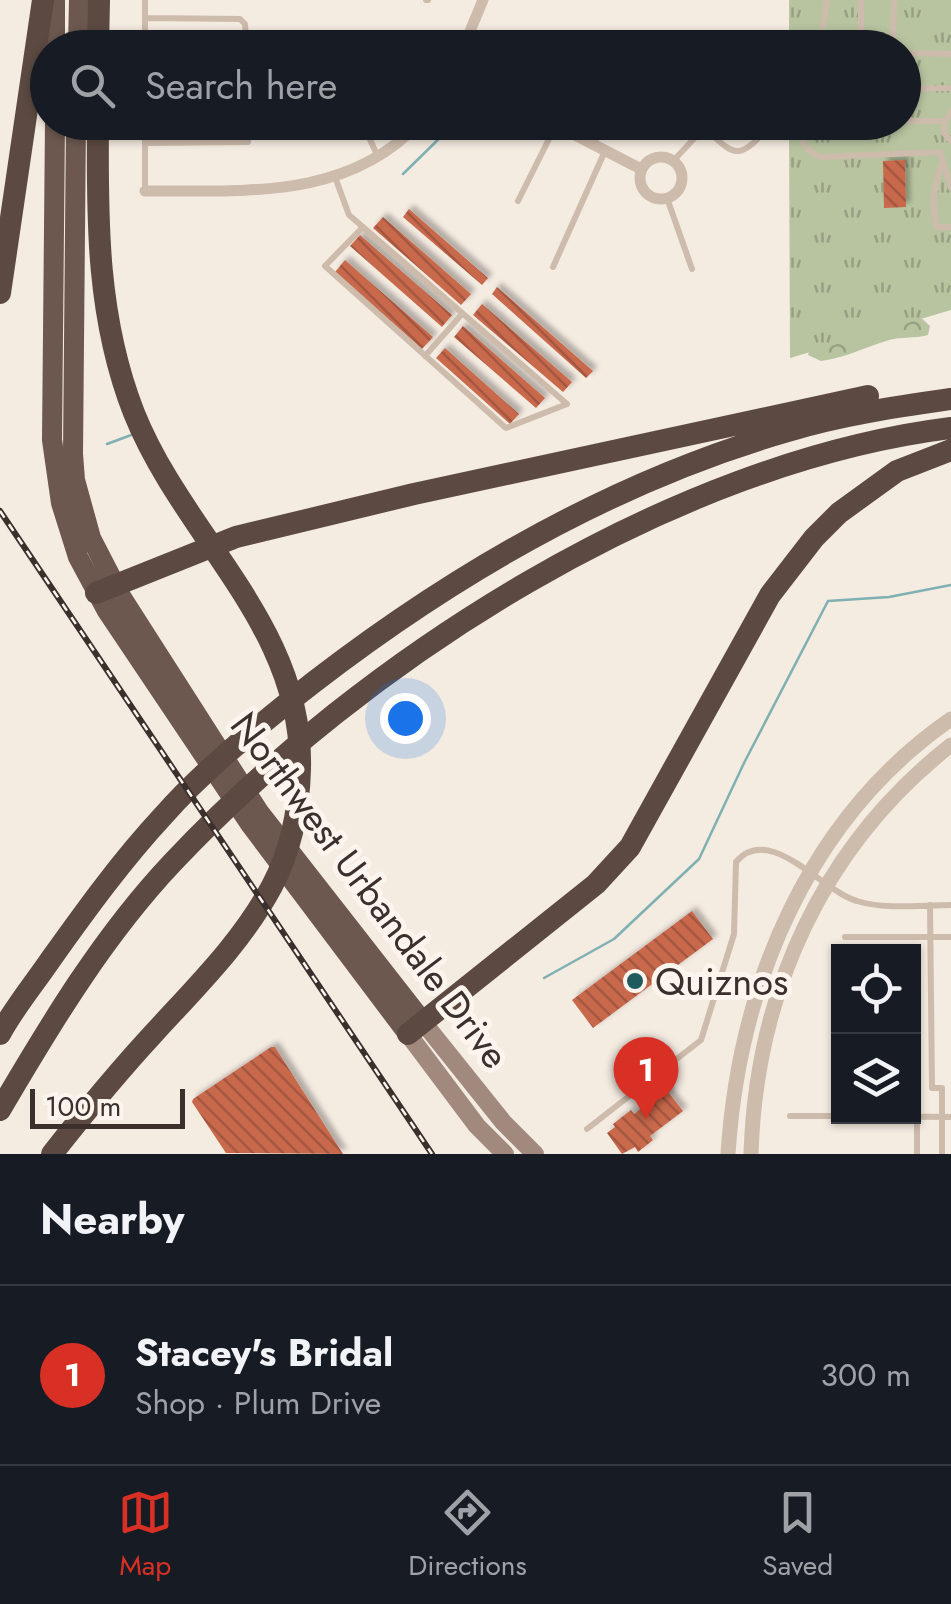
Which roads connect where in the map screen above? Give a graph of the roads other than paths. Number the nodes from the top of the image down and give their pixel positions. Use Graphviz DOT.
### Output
graph roads {
  1 [pos="43,0"];
  2 [pos="55,0"];
  3 [pos="79,0"];
  4 [pos="99,0"];
  5 [pos="145,0"];
  6 [pos="483,0"];
  7 [pos="827,0"];
  8 [pos="861,0"];
  9 [pos="894,0"];
  10 [pos="145,18"];
  11 [pos="39,30"];
  12 [pos="55,30"];
  13 [pos="78,30"];
  14 [pos="98,30"];
  15 [pos="145,30"];
  16 [pos="246,30"];
  17 [pos="470,30"];
  18 [pos="823,30"];
  19 [pos="861,30"];
  20 [pos="893,30"];
  21 [pos="921,53"];
  22 [pos="951,54"];
  23 [pos="30,88"];
  24 [pos="921,88"];
  25 [pos="951,88"];
  26 [pos="951,112"];
  27 [pos="921,121"];
  28 [pos="945,121"];
  29 [pos="55,140"];
  30 [pos="76,140"];
  31 [pos="98,140"];
  32 [pos="144,140"];
  33 [pos="248,140"];
  34 [pos="370,140"];
  35 [pos="399,140"];
  36 [pos="546,140"];
  37 [pos="585,140"];
  38 [pos="601,140"];
  39 [pos="693,140"];
  40 [pos="717,140"];
  41 [pos="758,140"];
  42 [pos="801,140"];
  43 [pos="950,140"];
  44 [pos="144,143"];
  45 [pos="599,147"];
  46 [pos="940,152"];
  47 [pos="378,158"];
  48 [pos="674,160"];
  49 [pos="942,162"];
  50 [pos="641,169"];
  51 [pos="336,177"];
  52 [pos="951,188"];
  53 [pos="144,191"];
  54 [pos="668,198"];
  55 [pos="518,201"];
  56 [pos="362,227"];
  57 [pos="951,227"];
  58 [pos="553,266"];
  59 [pos="692,269"];
  60 [pos="0,292"];
  61 [pos="462,314"];
  62 [pos="425,356"];
  63 [pos="951,385"];
  64 [pos="951,398"];
  65 [pos="951,428"];
  66 [pos="951,450"];
  67 [pos="71,502"];
  68 [pos="105,589"];
  69 [pos="951,719"];
  70 [pos="951,745"];
  71 [pos="808,872"];
  72 [pos="826,884"];
  73 [pos="930,906"];
  74 [pos="951,906"];
  75 [pos="845,937"];
  76 [pos="930,937"];
  77 [pos="951,937"];
  78 [pos="416,1028"];
  79 [pos="0,1034"];
  80 [pos="0,1110"];
  81 [pos="790,1116"];
  82 [pos="831,1116"];
  83 [pos="921,1117"];
  84 [pos="942,1117"];
  85 [pos="951,1117"];
  86 [pos="916,1124"];
  87 [pos="587,1129"];
  88 [pos="52,1154"];
  89 [pos="505,1154"];
  90 [pos="535,1154"];
  91 [pos="728,1154"];
  92 [pos="751,1154"];
  93 [pos="917,1154"];
  94 [pos="942,1154"];
  1 -- 11 [label="highway"];
  2 -- 12 [label="highway"];
  3 -- 13 [label="highway"];
  4 -- 14 [label="highway"];
  5 -- 10 [label="lane"];
  6 -- 17 [label="street"];
  7 -- 18 [label="lane"];
  8 -- 19 [label="lane"];
  9 -- 20 [label="lane"];
  10 -- 15 [label="lane"];
  10 -- 16 [label="lane"];
  21 -- 22 [label="lane"];
  23 -- 60 [label="highway"];
  24 -- 25 [label="lane"];
  26 -- 28 [label="lane"];
  27 -- 28 [label="lane"];
  28 -- 43 [label="lane"];
  29 -- 67 [label="highway"];
  30 -- 67 [label="highway"];
  31 -- 88 [label="highway"];
  32 -- 44 [label="lane"];
  33 -- 44 [label="lane"];
  34 -- 47 [label="lane"];
  35 -- 47 [label="street"];
  36 -- 55 [label="lane"];
  37 -- 45 [label="street"];
  38 -- 45 [label="lane"];
  39 -- 48 [label="lane"];
  40 -- 41 [label="lane"];
  42 -- 46 [label="lane"];
  43 -- 46 [label="lane"];
  44 -- 53 [label="lane"];
  45 -- 50 [label="street"];
  45 -- 58 [label="lane"];
  46 -- 49 [label="lane"];
  47 -- 51 [label="street"];
  48 -- 50 [label="street"];
  48 -- 54 [label="street"];
  49 -- 52 [label="lane"];
  49 -- 57 [label="lane"];
  50 -- 54 [label="street"];
  51 -- 53 [label="street"];
  51 -- 56 [label="lane"];
  54 -- 59 [label="lane"];
  56 -- 61 [label="lane"];
  56 -- 62 [label="lane"];
  61 -- 62 [label="lane"];
  61 -- 62 [label="lane"];
  63 -- 68 [label="highway"];
  64 -- 79 [label="highway"];
  65 -- 80 [label="highway"];
  66 -- 78 [label="highway"];
  67 -- 68 [label="highway, Northwest Urbandale Drive"];
  68 -- 78 [label="highway, Northwest Urbandale Drive"];
  69 -- 71 [label="street"];
  70 -- 72 [label="street"];
  71 -- 72 [label="lane"];
  71 -- 87 [label="lane"];
  71 -- 91 [label="street"];
  72 -- 73 [label="lane"];
  72 -- 92 [label="street"];
  73 -- 74 [label="lane"];
  73 -- 76 [label="lane"];
  75 -- 76 [label="lane"];
  76 -- 77 [label="lane"];
  76 -- 84 [label="lane"];
  78 -- 89 [label="main road, Northwest Urbandale Drive"];
  78 -- 90 [label="main road, Northwest Urbandale Drive"];
  81 -- 82 [label="lane"];
  83 -- 84 [label="lane"];
  84 -- 85 [label="lane"];
  84 -- 94 [label="lane"];
  86 -- 93 [label="lane"];
}
